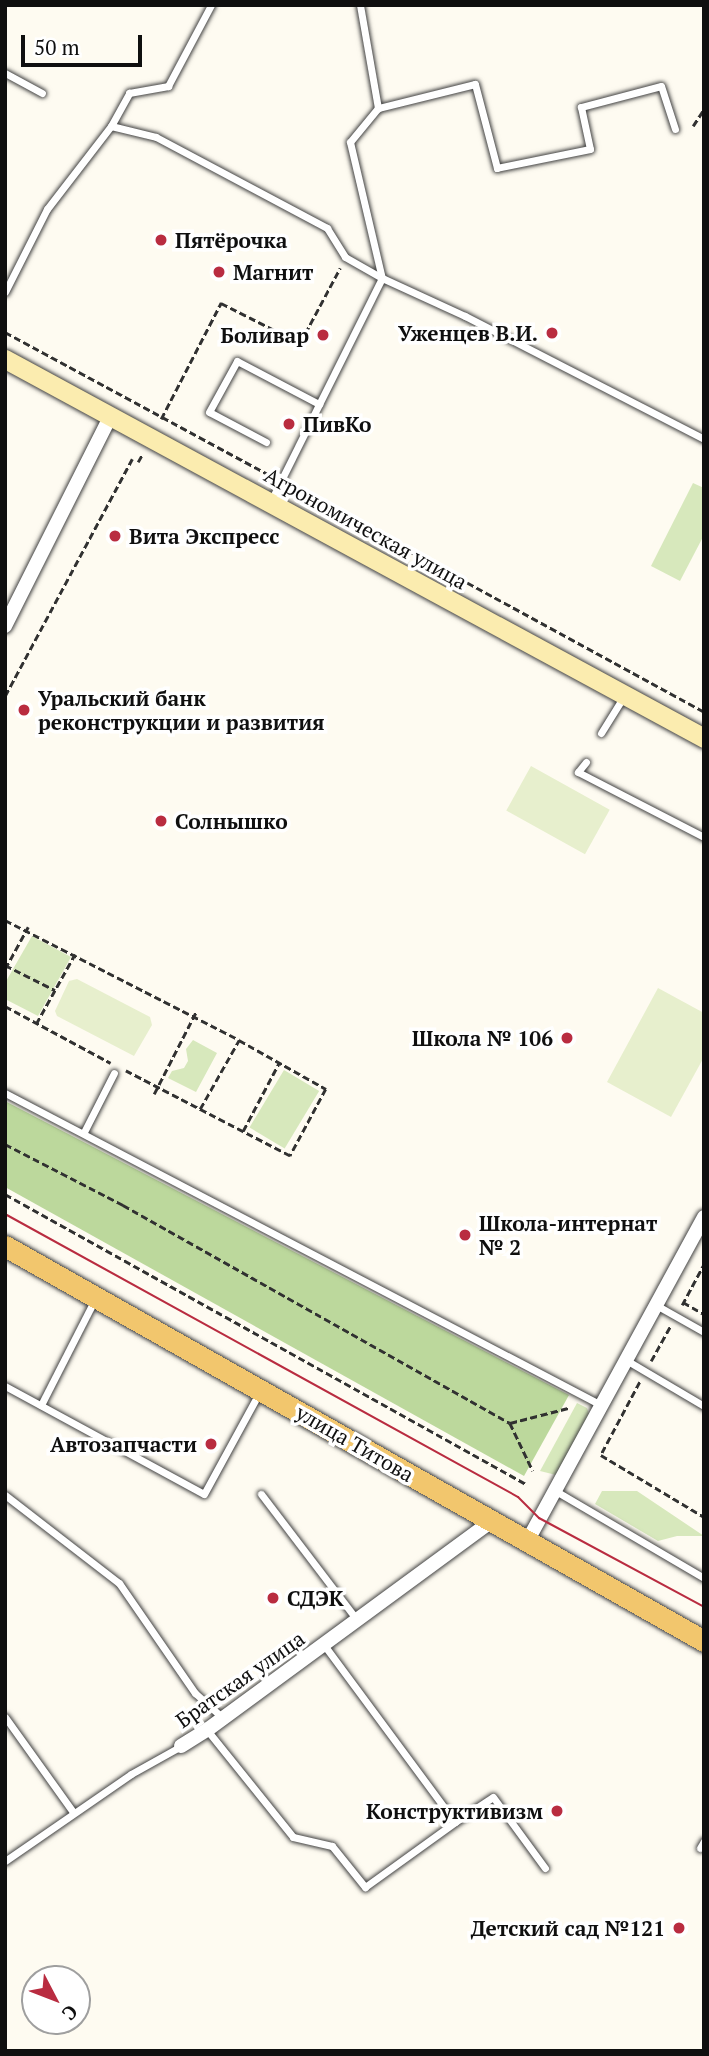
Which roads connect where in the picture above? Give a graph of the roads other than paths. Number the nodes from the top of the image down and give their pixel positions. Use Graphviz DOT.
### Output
graph roads {
  1 [pos="211,5"];
  2 [pos="360,5"];
  3 [pos="5,73"];
  4 [pos="42,93"];
  5 [pos="378,108"];
  6 [pos="111,126"];
  7 [pos="675,129"];
  8 [pos="382,278"];
  9 [pos="5,292"];
  10 [pos="5,359"];
  11 [pos="319,404"];
  12 [pos="111,415"];
  13 [pos="704,439"];
  14 [pos="266,442"];
  15 [pos="271,502"];
  16 [pos="5,626"];
  17 [pos="624,695"];
  18 [pos="601,733"];
  19 [pos="704,738"];
  20 [pos="586,762"];
  21 [pos="704,837"];
  22 [pos="114,1073"];
  23 [pos="5,1093"];
  24 [pos="84,1132"];
  25 [pos="704,1217"];
  26 [pos="5,1246"];
  27 [pos="96,1297"];
  28 [pos="656,1305"];
  29 [pos="704,1332"];
  30 [pos="626,1360"];
  31 [pos="5,1385"];
  32 [pos="261,1390"];
  33 [pos="41,1405"];
  34 [pos="601,1405"];
  35 [pos="704,1406"];
  36 [pos="554,1490"];
  37 [pos="261,1494"];
  38 [pos="5,1495"];
  39 [pos="491,1521"];
  40 [pos="528,1540"];
  41 [pos="704,1578"];
  42 [pos="357,1620"];
  43 [pos="704,1641"];
  44 [pos="324,1645"];
  45 [pos="5,1717"];
  46 [pos="223,1718"];
  47 [pos="208,1730"];
  48 [pos="181,1746"];
  49 [pos="73,1812"];
  50 [pos="455,1822"];
  51 [pos="5,1861"];
  52 [pos="545,1868"];
  1 -- 6 [label="lane"];
  2 -- 5 [label="lane"];
  3 -- 4 [label="lane"];
  5 -- 7 [label="lane"];
  5 -- 8 [label="lane"];
  6 -- 8 [label="lane"];
  6 -- 9 [label="lane"];
  8 -- 11 [label="lane"];
  8 -- 13 [label="lane"];
  10 -- 12 [label="street, Агрономическая улица"];
  11 -- 14 [label="lane"];
  11 -- 15 [label="lane"];
  12 -- 15 [label="street, Агрономическая улица"];
  12 -- 16 [label="street"];
  15 -- 17 [label="street, Агрономическая улица"];
  17 -- 18 [label="lane"];
  17 -- 19 [label="street, Агрономическая улица"];
  20 -- 21 [label="lane"];
  22 -- 24 [label="lane"];
  23 -- 24 [label="lane"];
  24 -- 34 [label="lane"];
  25 -- 28 [label="street"];
  26 -- 27 [label="main road, улица Титова"];
  27 -- 32 [label="main road, улица Титова"];
  27 -- 33 [label="lane"];
  28 -- 29 [label="lane"];
  28 -- 30 [label="street"];
  30 -- 34 [label="street"];
  30 -- 35 [label="lane"];
  31 -- 33 [label="lane"];
  32 -- 33 [label="lane"];
  32 -- 39 [label="main road, улица Титова"];
  34 -- 36 [label="street"];
  36 -- 40 [label="street"];
  36 -- 41 [label="lane"];
  37 -- 42 [label="lane"];
  38 -- 46 [label="lane"];
  39 -- 40 [label="main road, улица Титова"];
  39 -- 42 [label="street, Братская улица"];
  40 -- 43 [label="main road, улица Титова"];
  42 -- 44 [label="street, Братская улица"];
  44 -- 46 [label="street, Братская улица"];
  44 -- 50 [label="lane"];
  45 -- 49 [label="lane"];
  46 -- 47 [label="street, Братская улица"];
  47 -- 48 [label="street, Братская улица"];
  47 -- 50 [label="lane"];
  48 -- 49 [label="lane"];
  49 -- 51 [label="lane"];
  50 -- 52 [label="lane"];
}
